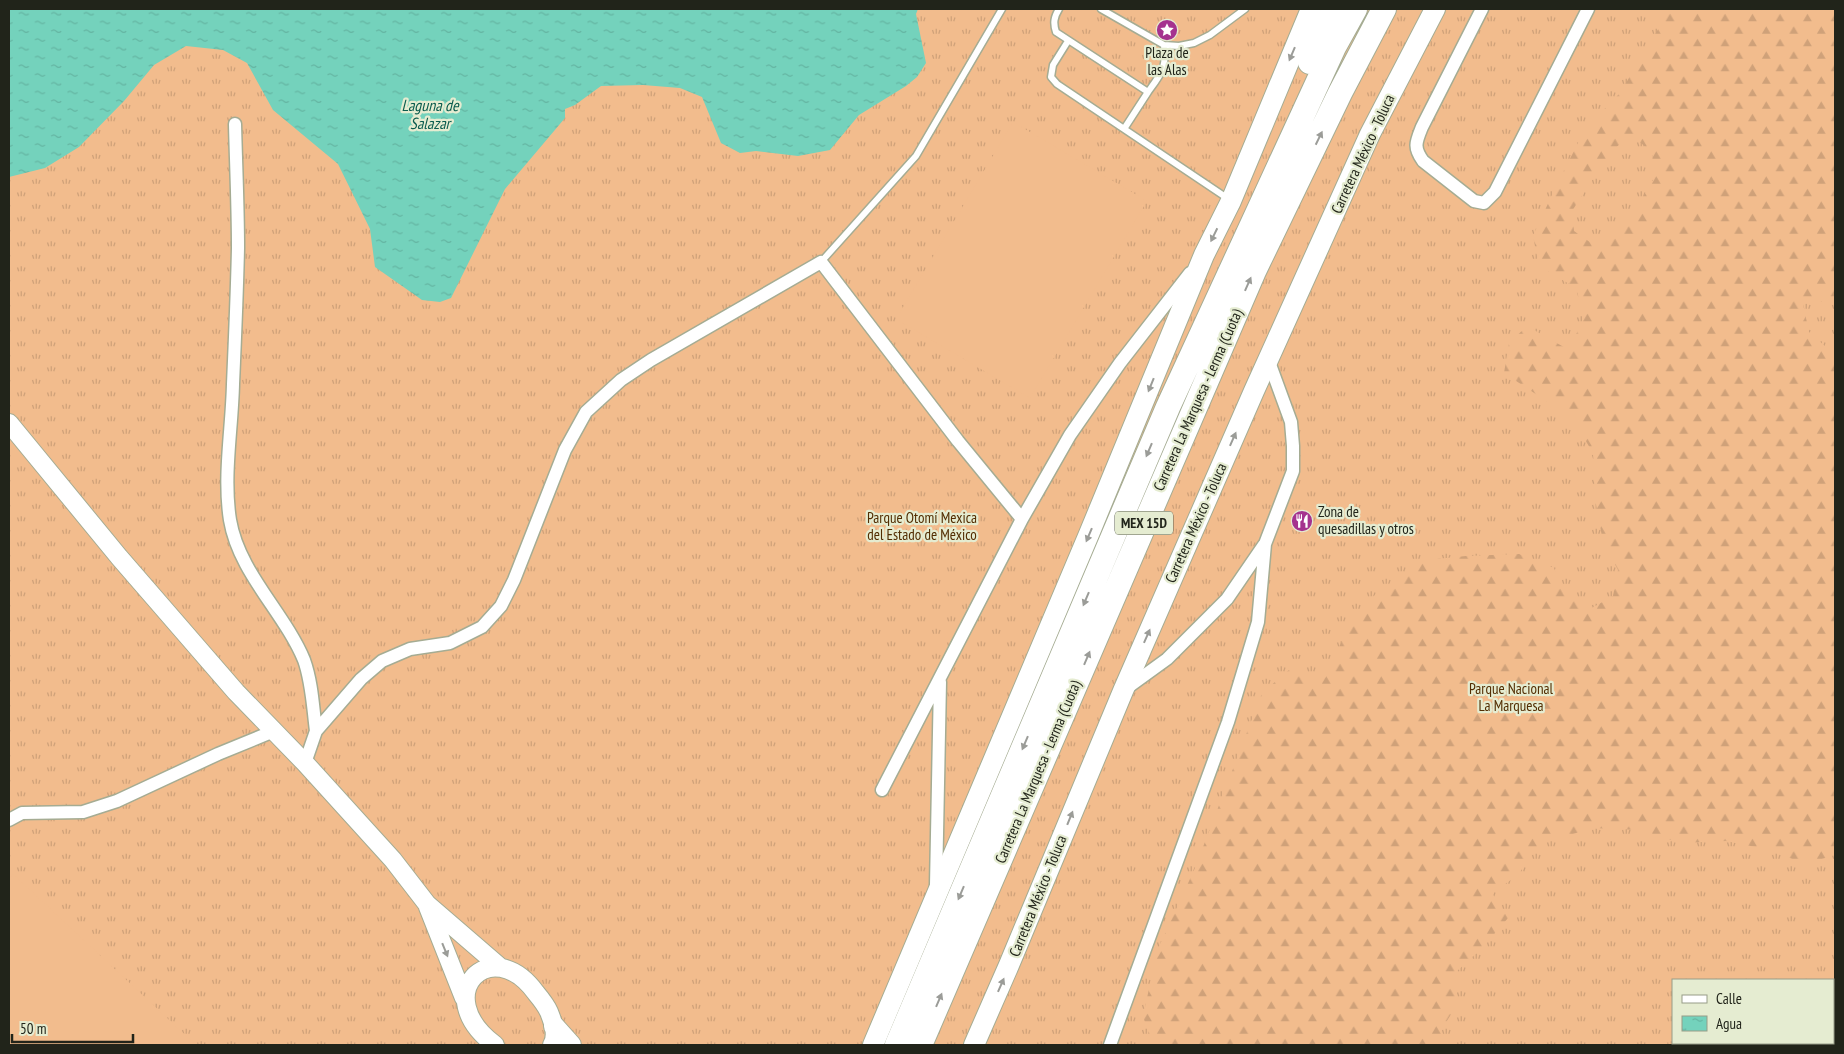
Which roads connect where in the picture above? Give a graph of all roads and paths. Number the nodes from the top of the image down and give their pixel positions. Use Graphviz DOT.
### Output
graph roads {
  1 [pos="1002,9"];
  2 [pos="1059,9"];
  3 [pos="1101,9"];
  4 [pos="1245,9"];
  5 [pos="1311,9"];
  6 [pos="1334,9"];
  7 [pos="1354,9"];
  8 [pos="1384,9"];
  9 [pos="1435,9"];
  10 [pos="1482,9"];
  11 [pos="1588,9"];
  12 [pos="1068,41"];
  13 [pos="1164,45"];
  14 [pos="1148,92"];
  15 [pos="235,124"];
  16 [pos="1124,129"];
  17 [pos="1231,201"];
  18 [pos="1204,255"];
  19 [pos="821,262"];
  20 [pos="1268,359"];
  21 [pos="1168,406"];
  22 [pos="9,423"];
  23 [pos="1022,519"];
  24 [pos="1265,544"];
  25 [pos="940,677"];
  26 [pos="1122,691"];
  27 [pos="274,731"];
  28 [pos="316,731"];
  29 [pos="305,763"];
  30 [pos="882,790"];
  31 [pos="9,820"];
  32 [pos="936,899"];
  33 [pos="427,904"];
  34 [pos="500,967"];
  35 [pos="464,998"];
  36 [pos="553,1035"];
  37 [pos="495,1045"];
  38 [pos="571,1045"];
  39 [pos="873,1045"];
  40 [pos="897,1045"];
  41 [pos="920,1045"];
  42 [pos="974,1045"];
  43 [pos="1110,1045"];
  1 -- 19 [label="lane"];
  2 -- 12 [label="lane"];
  3 -- 13 [label="lane"];
  4 -- 13 [label="lane"];
  5 -- 17 [label="main road, one-way"];
  6 -- 21 [label="highway"];
  7 -- 21 [label="highway, Carretera La Marquesa - Lerma (Cuota) / MEX 15D"];
  41 -- 8 [label="highway, Carretera La Marquesa - Lerma (Cuota) / MEX 15D, one-way"];
  9 -- 20 [label="main road, Carretera México - Toluca"];
  10 -- 11 [label="street"];
  12 -- 14 [label="lane"];
  12 -- 16 [label="lane"];
  13 -- 14 [label="lane"];
  14 -- 16 [label="lane"];
  15 -- 28 [label="street"];
  16 -- 17 [label="lane"];
  17 -- 18 [label="main road, one-way"];
  18 -- 23 [label="street"];
  18 -- 32 [label="main road, one-way"];
  19 -- 23 [label="street"];
  19 -- 28 [label="street"];
  20 -- 24 [label="street"];
  26 -- 20 [label="main road, Carretera México - Toluca, one-way"];
  21 -- 40 [label="highway, Carretera La Marquesa - Lerma (Cuota) / MEX 15D, one-way"];
  22 -- 27 [label="main road"];
  23 -- 25 [label="street"];
  24 -- 26 [label="street"];
  24 -- 43 [label="street"];
  25 -- 30 [label="street"];
  25 -- 32 [label="street"];
  42 -- 26 [label="main road, Carretera México - Toluca, one-way"];
  27 -- 29 [label="main road"];
  27 -- 31 [label="street"];
  28 -- 29 [label="street"];
  29 -- 33 [label="main road"];
  32 -- 39 [label="main road"];
  33 -- 34 [label="main road"];
  33 -- 35 [label="main road, one-way"];
  34 -- 35 [label="main road"];
  34 -- 36 [label="main road"];
  35 -- 37 [label="main road"];
  36 -- 38 [label="main road"];
}
